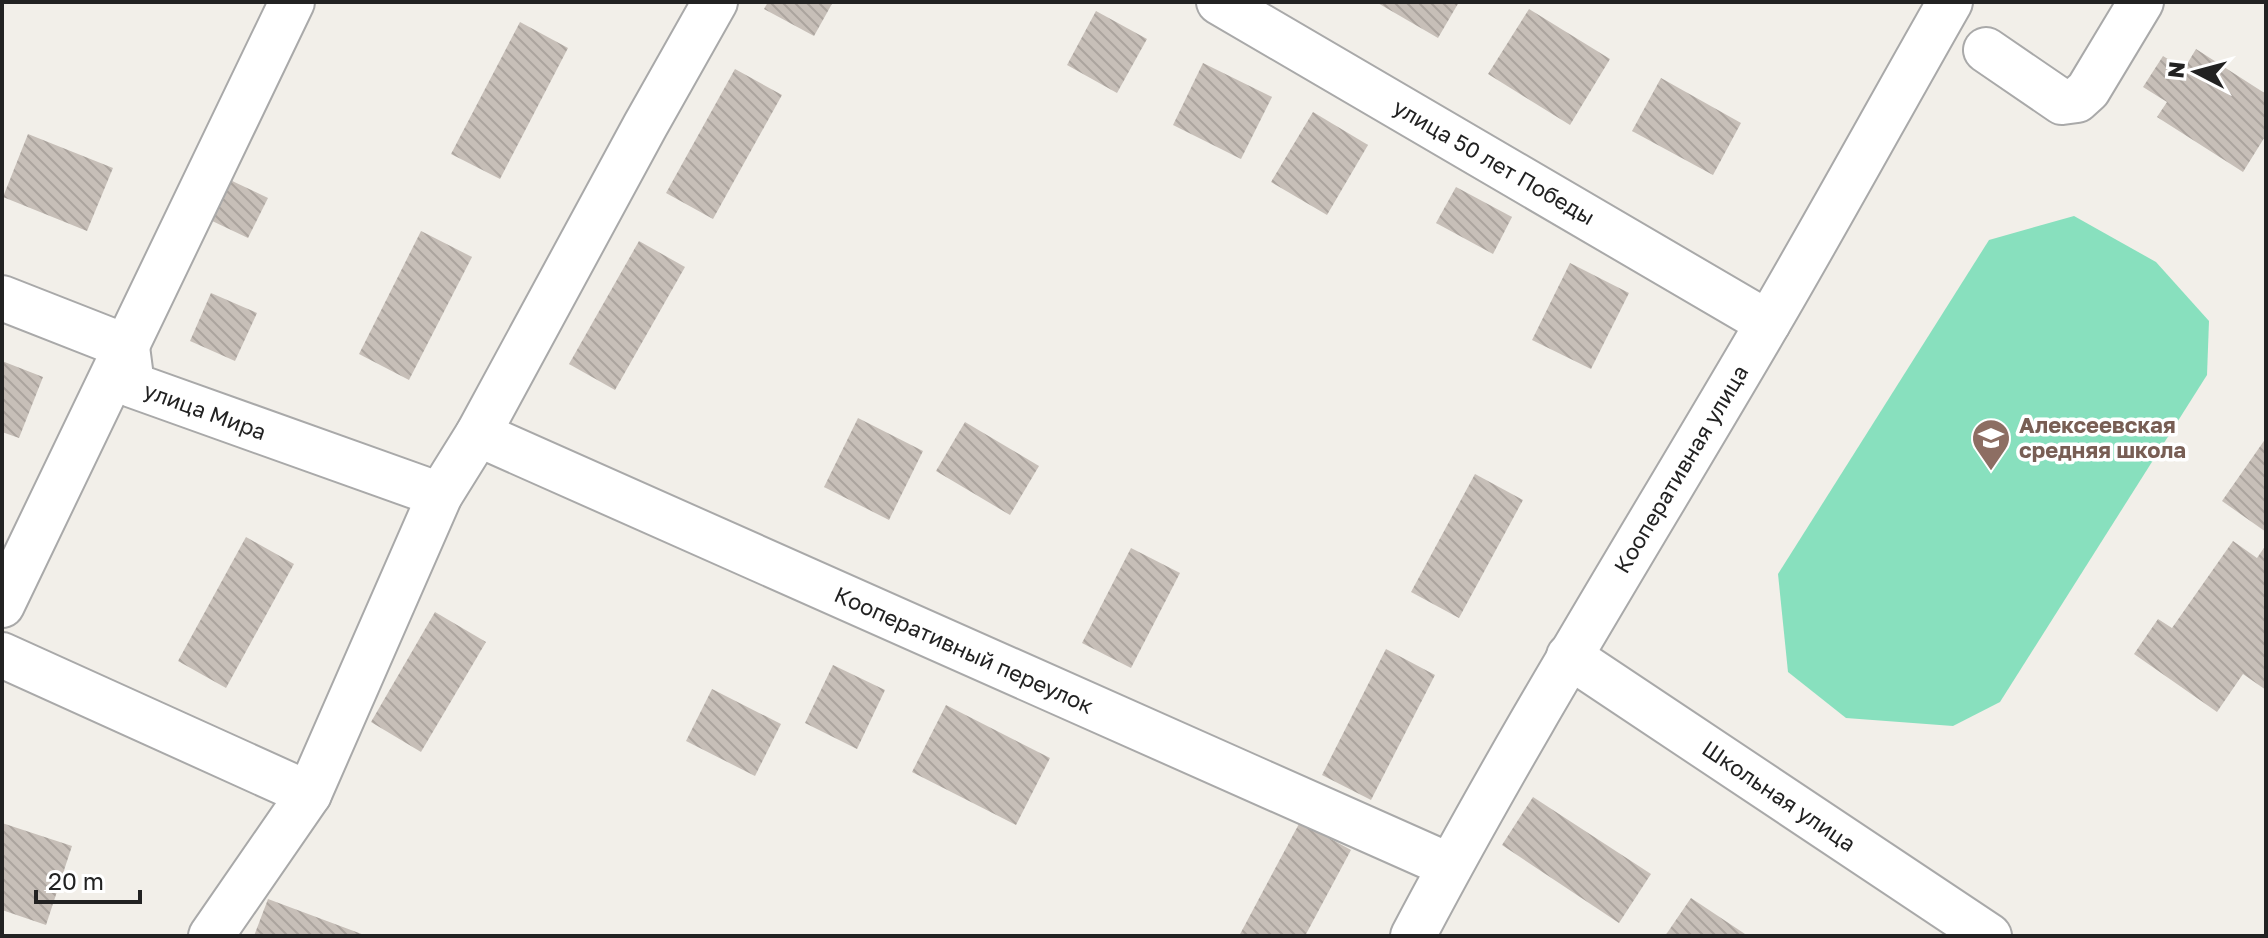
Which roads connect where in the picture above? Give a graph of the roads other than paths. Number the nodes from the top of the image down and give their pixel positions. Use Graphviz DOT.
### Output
graph roads {
  1 [pos="292,2"];
  2 [pos="715,2"];
  3 [pos="1219,2"];
  4 [pos="1950,2"];
  5 [pos="2141,2"];
  6 [pos="1986,50"];
  7 [pos="2,298"];
  8 [pos="1768,323"];
  9 [pos="127,347"];
  10 [pos="478,434"];
  11 [pos="440,495"];
  12 [pos="2,605"];
  13 [pos="2,655"];
  14 [pos="1569,656"];
  15 [pos="309,794"];
  16 [pos="1450,866"];
  17 [pos="211,936"];
  18 [pos="1413,936"];
  19 [pos="1989,936"];
  1 -- 9 [label="street"];
  2 -- 10 [label="street"];
  3 -- 8 [label="street, улица 50 лет Победы"];
  4 -- 8 [label="street, Кооперативная улица"];
  5 -- 6 [label="street"];
  7 -- 9 [label="street"];
  8 -- 14 [label="street, Кооперативная улица"];
  9 -- 11 [label="street, улица Мира"];
  9 -- 12 [label="street"];
  10 -- 11 [label="street"];
  10 -- 16 [label="street, Кооперативный переулок"];
  11 -- 15 [label="street"];
  13 -- 15 [label="street"];
  14 -- 16 [label="street, Кооперативная улица"];
  14 -- 19 [label="street, Школьная улица"];
  15 -- 17 [label="street"];
  16 -- 18 [label="street, Кооперативная улица"];
}
